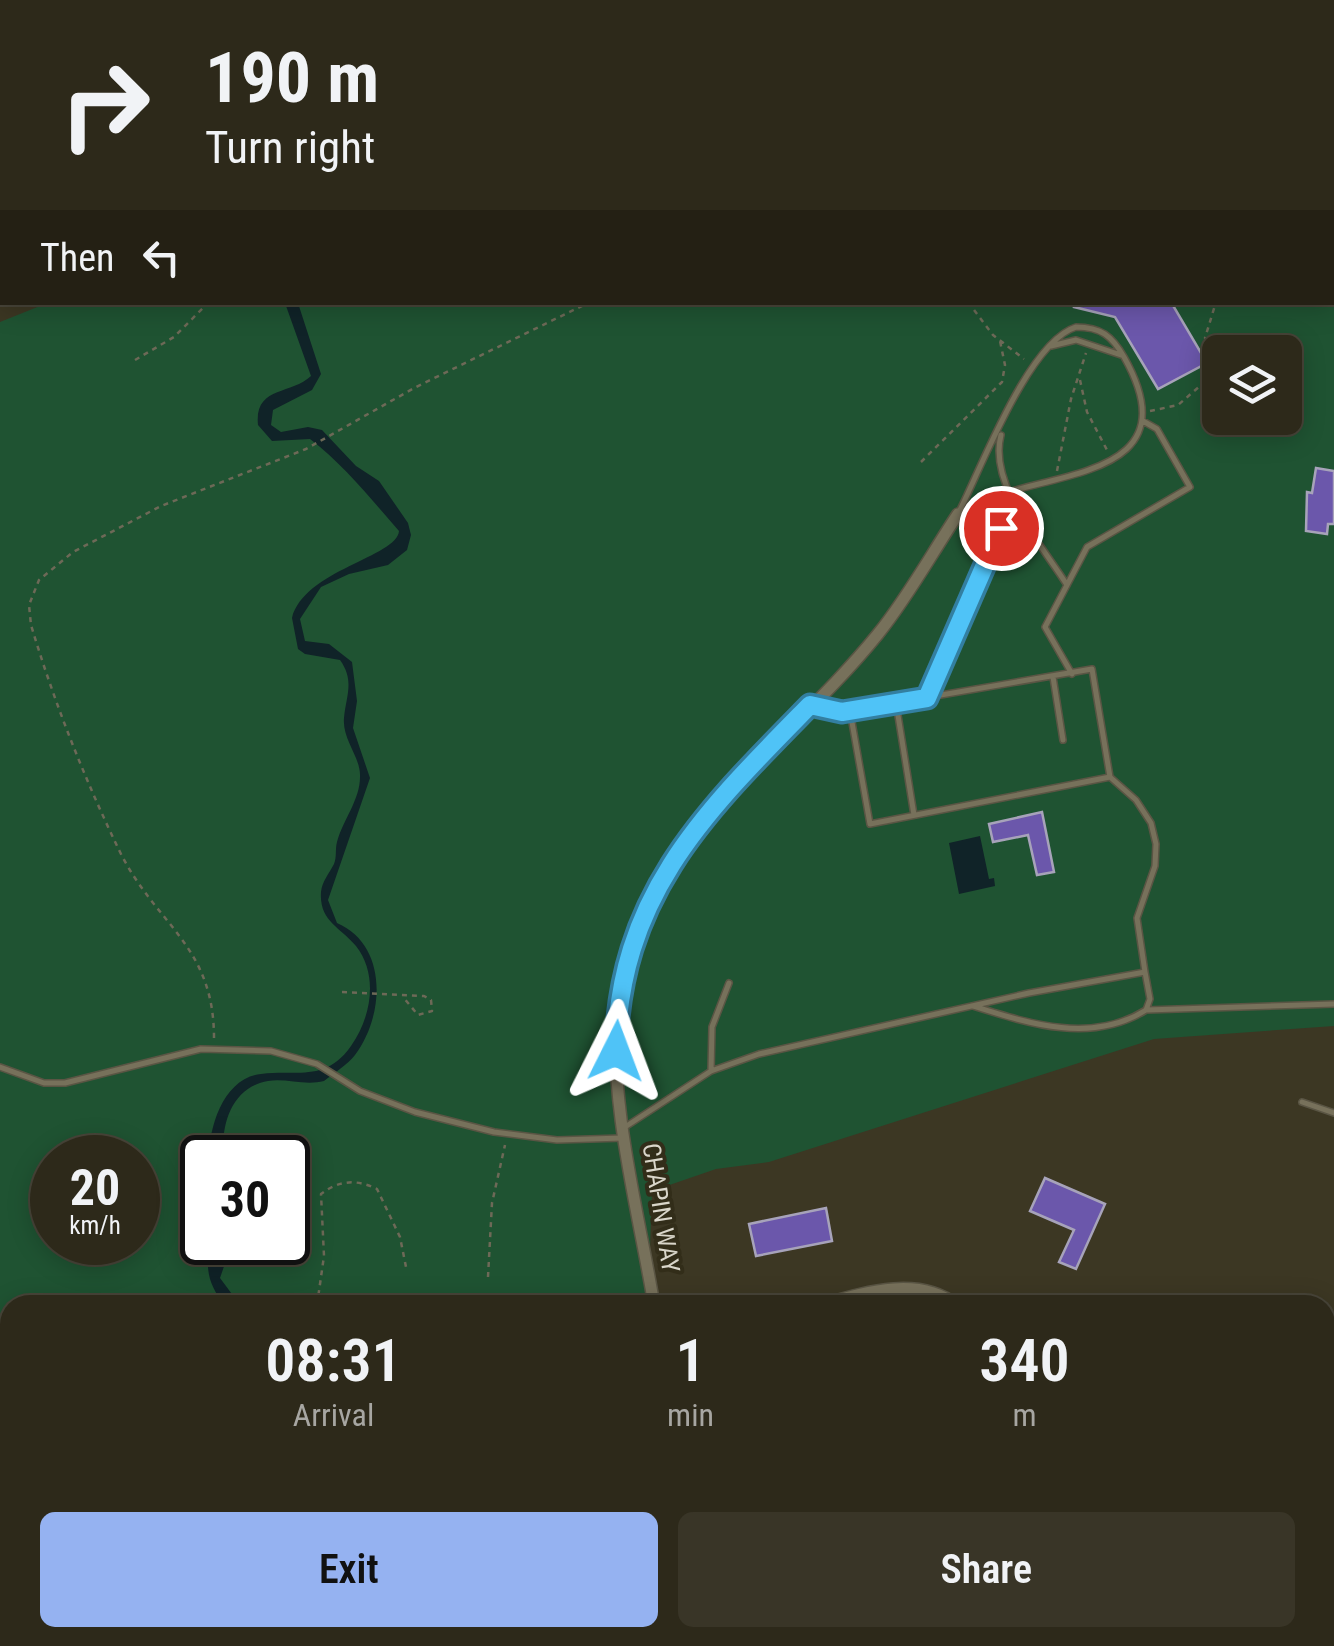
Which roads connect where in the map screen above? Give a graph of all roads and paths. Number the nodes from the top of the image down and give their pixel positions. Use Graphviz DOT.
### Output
graph roads {
  1 [pos="206,305"];
  2 [pos="585,305"];
  3 [pos="970,305"];
  4 [pos="1215,305"];
  5 [pos="1000,341"];
  6 [pos="1089,342"];
  7 [pos="1050,346"];
  8 [pos="1124,357"];
  9 [pos="134,360"];
  10 [pos="1034,366"];
  11 [pos="1080,378"];
  12 [pos="1145,410"];
  13 [pos="1143,421"];
  14 [pos="1004,422"];
  15 [pos="1113,459"];
  16 [pos="921,462"];
  17 [pos="1058,482"];
  18 [pos="1010,492"];
  19 [pos="958,514"];
  20 [pos="1066,585"];
  21 [pos="1072,674"];
  22 [pos="1054,677"];
  23 [pos="927,698"];
  24 [pos="896,703"];
  25 [pos="810,705"];
  26 [pos="850,711"];
  27 [pos="1064,740"];
  28 [pos="1110,778"];
  29 [pos="914,816"];
  30 [pos="1145,972"];
  31 [pos="729,983"];
  32 [pos="342,992"];
  33 [pos="402,996"];
  34 [pos="1334,1004"];
  35 [pos="973,1006"];
  36 [pos="1146,1010"];
  37 [pos="214,1049"];
  38 [pos="0,1066"];
  39 [pos="711,1071"];
  40 [pos="1302,1102"];
  41 [pos="1334,1112"];
  42 [pos="626,1132"];
  43 [pos="508,1134"];
  44 [pos="406,1268"];
  45 [pos="488,1276"];
  46 [pos="318,1295"];
  47 [pos="652,1295"];
  48 [pos="855,1295"];
  49 [pos="944,1295"];
  1 -- 9 [label="path"];
  2 -- 37 [label="path"];
  3 -- 5 [label="path"];
  4 -- 12 [label="path"];
  5 -- 10 [label="path"];
  5 -- 16 [label="path"];
  6 -- 7 [label="lane"];
  6 -- 8 [label="lane"];
  6 -- 11 [label="path"];
  7 -- 8 [label="lane"];
  7 -- 10 [label="lane"];
  8 -- 12 [label="lane"];
  10 -- 14 [label="lane"];
  11 -- 15 [label="path"];
  11 -- 17 [label="path"];
  12 -- 13 [label="lane"];
  13 -- 15 [label="lane"];
  13 -- 20 [label="lane"];
  14 -- 18 [label="lane"];
  14 -- 19 [label="lane"];
  15 -- 17 [label="lane"];
  17 -- 18 [label="lane"];
  18 -- 19 [label="lane"];
  18 -- 20 [label="lane"];
  18 -- 23 [label="lane"];
  19 -- 25 [label="street, CHAPIN WAY"];
  20 -- 21 [label="lane"];
  21 -- 22 [label="lane"];
  21 -- 28 [label="lane"];
  22 -- 23 [label="lane"];
  22 -- 27 [label="lane"];
  23 -- 24 [label="lane"];
  24 -- 26 [label="lane"];
  24 -- 29 [label="lane"];
  25 -- 26 [label="lane"];
  25 -- 42 [label="street, CHAPIN WAY"];
  26 -- 29 [label="lane"];
  28 -- 29 [label="lane"];
  28 -- 30 [label="lane"];
  30 -- 35 [label="lane"];
  30 -- 36 [label="lane"];
  31 -- 39 [label="lane"];
  32 -- 33 [label="path"];
  33 -- 33 [label="path"];
  34 -- 36 [label="lane"];
  35 -- 36 [label="lane"];
  35 -- 39 [label="lane"];
  37 -- 38 [label="lane"];
  37 -- 43 [label="lane"];
  39 -- 42 [label="lane"];
  40 -- 41 [label="lane"];
  42 -- 43 [label="lane"];
  42 -- 47 [label="street, CHAPIN WAY"];
  43 -- 45 [label="path"];
  44 -- 46 [label="path"];
  48 -- 49 [label="street"];
}
